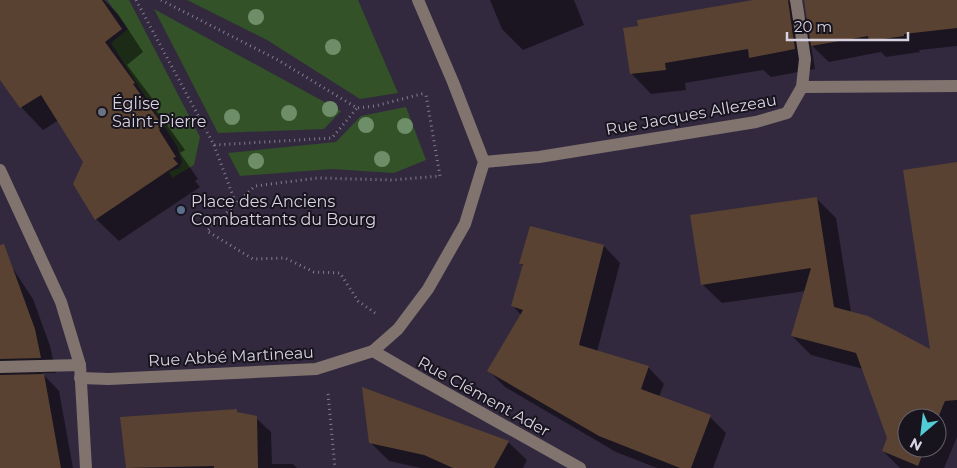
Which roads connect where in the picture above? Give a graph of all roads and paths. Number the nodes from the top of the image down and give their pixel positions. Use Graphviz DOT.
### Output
graph roads {
  1 [pos="136,0"];
  2 [pos="160,0"];
  3 [pos="418,0"];
  4 [pos="796,0"];
  5 [pos="957,86"];
  6 [pos="802,87"];
  7 [pos="358,108"];
  8 [pos="214,145"];
  9 [pos="484,162"];
  10 [pos="0,170"];
  11 [pos="236,204"];
  12 [pos="358,301"];
  13 [pos="373,351"];
  14 [pos="0,367"];
  15 [pos="316,369"];
  16 [pos="80,371"];
  17 [pos="86,468"];
  18 [pos="335,468"];
  19 [pos="580,468"];
  1 -- 8 [label="path"];
  2 -- 7 [label="path"];
  3 -- 9 [label="street"];
  4 -- 6 [label="street, Rue Jacques Allezeau"];
  5 -- 6 [label="street"];
  6 -- 9 [label="street, Rue Jacques Allezeau"];
  7 -- 8 [label="path"];
  7 -- 11 [label="path"];
  8 -- 11 [label="path"];
  9 -- 13 [label="street, Rue Abbé Martineau"];
  10 -- 16 [label="street"];
  11 -- 12 [label="path"];
  13 -- 15 [label="street, Rue Abbé Martineau"];
  13 -- 19 [label="street, Rue Clément Ader"];
  14 -- 16 [label="street, Rue Abbé Martineau"];
  15 -- 16 [label="street, Rue Abbé Martineau"];
  15 -- 18 [label="path"];
  16 -- 17 [label="street"];
}
